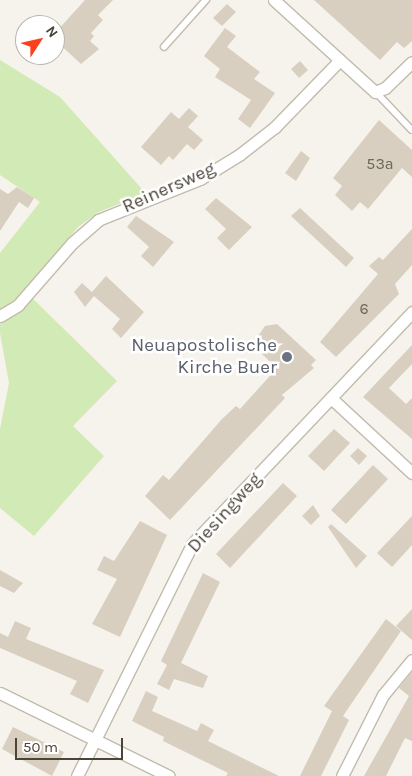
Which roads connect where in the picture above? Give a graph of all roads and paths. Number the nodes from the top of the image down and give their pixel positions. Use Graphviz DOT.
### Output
graph roads {
  1 [pos="206,0"];
  2 [pos="274,0"];
  3 [pos="164,47"];
  4 [pos="340,60"];
  5 [pos="412,62"];
  6 [pos="375,92"];
  7 [pos="412,130"];
  8 [pos="412,312"];
  9 [pos="0,316"];
  10 [pos="331,398"];
  11 [pos="412,473"];
  12 [pos="412,660"];
  13 [pos="0,693"];
  14 [pos="95,740"];
  15 [pos="77,776"];
  16 [pos="169,776"];
  17 [pos="342,776"];
  1 -- 3 [label="lane"];
  2 -- 4 [label="street"];
  4 -- 6 [label="street"];
  4 -- 9 [label="street, Reinersweg"];
  5 -- 6 [label="street"];
  6 -- 7 [label="lane"];
  8 -- 10 [label="street, Diesingweg"];
  10 -- 11 [label="street"];
  10 -- 14 [label="street, Diesingweg"];
  12 -- 17 [label="street"];
  13 -- 14 [label="street"];
  14 -- 15 [label="street, Diesingweg"];
  14 -- 16 [label="street"];
}
